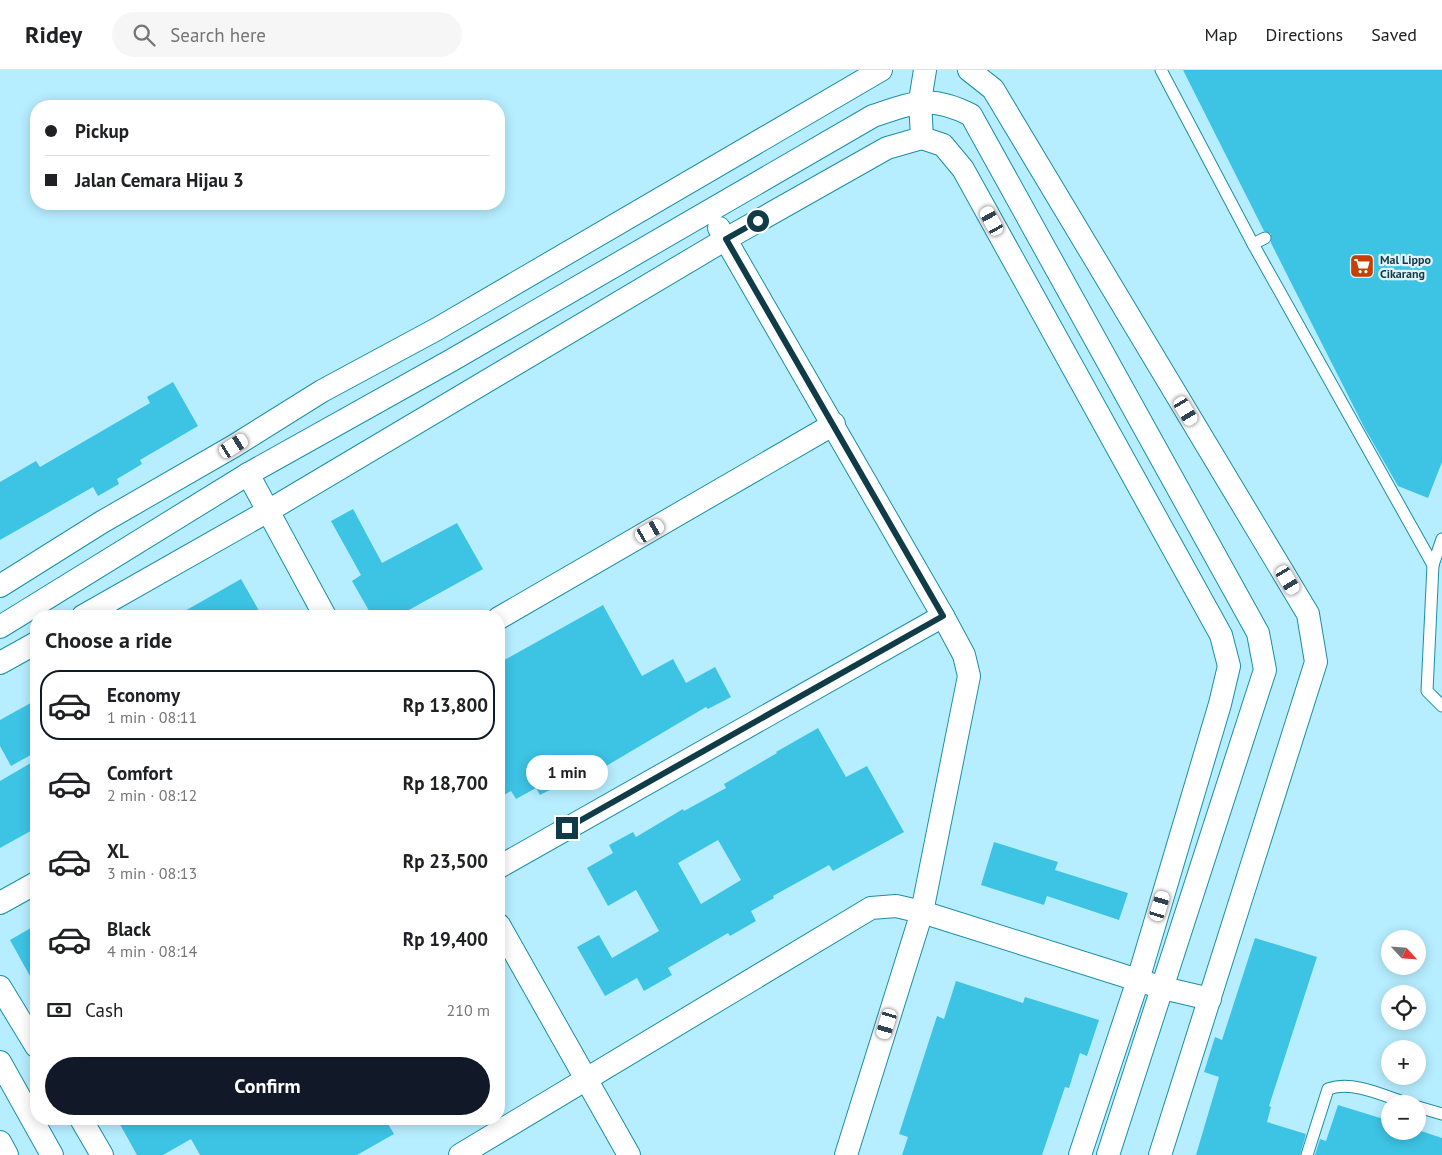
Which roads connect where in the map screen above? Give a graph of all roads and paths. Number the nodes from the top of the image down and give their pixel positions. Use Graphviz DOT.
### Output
graph roads {
  1 [pos="881,70"];
  2 [pos="925,70"];
  3 [pos="969,70"];
  4 [pos="1161,70"];
  5 [pos="920,101"];
  6 [pos="922,138"];
  7 [pos="710,211"];
  8 [pos="1265,238"];
  9 [pos="726,239"];
  10 [pos="1252,244"];
  11 [pos="437,329"];
  12 [pos="452,360"];
  13 [pos="834,424"];
  14 [pos="248,474"];
  15 [pos="268,511"];
  16 [pos="1442,539"];
  17 [pos="1433,565"];
  18 [pos="4,583"];
  19 [pos="94,610"];
  20 [pos="322,610"];
  21 [pos="23,612"];
  22 [pos="505,615"];
  23 [pos="943,616"];
  24 [pos="0,627"];
  25 [pos="30,646"];
  26 [pos="0,663"];
  27 [pos="1442,706"];
  28 [pos="505,864"];
  29 [pos="30,886"];
  30 [pos="0,903"];
  31 [pos="922,912"];
  32 [pos="505,936"];
  33 [pos="1138,980"];
  34 [pos="0,987"];
  35 [pos="1163,988"];
  36 [pos="1210,999"];
  37 [pos="30,1036"];
  38 [pos="0,1062"];
  39 [pos="586,1080"];
  40 [pos="1381,1095"];
  41 [pos="1426,1109"];
  42 [pos="1442,1114"];
  43 [pos="30,1116"];
  44 [pos="35,1125"];
  45 [pos="84,1125"];
  46 [pos="0,1142"];
  47 [pos="7,1155"];
  48 [pos="52,1155"];
  49 [pos="102,1155"];
  50 [pos="460,1155"];
  51 [pos="629,1155"];
  52 [pos="846,1155"];
  53 [pos="1080,1155"];
  54 [pos="1108,1155"];
  55 [pos="1160,1155"];
  56 [pos="1307,1155"];
  1 -- 11 [label="street"];
  2 -- 5 [label="street"];
  3 -- 36 [label="street"];
  4 -- 10 [label="lane"];
  5 -- 6 [label="street"];
  5 -- 7 [label="street"];
  5 -- 35 [label="street"];
  6 -- 9 [label="street"];
  6 -- 33 [label="street"];
  7 -- 9 [label="street"];
  7 -- 12 [label="street"];
  8 -- 10 [label="lane"];
  9 -- 13 [label="street"];
  9 -- 15 [label="street"];
  10 -- 17 [label="lane"];
  11 -- 12 [label="street"];
  11 -- 18 [label="street"];
  12 -- 14 [label="street"];
  13 -- 22 [label="street"];
  13 -- 23 [label="street"];
  14 -- 15 [label="street"];
  14 -- 21 [label="street"];
  15 -- 19 [label="street"];
  15 -- 20 [label="street"];
  16 -- 17 [label="lane"];
  17 -- 27 [label="lane"];
  18 -- 21 [label="street"];
  21 -- 24 [label="street"];
  23 -- 28 [label="street"];
  23 -- 31 [label="street"];
  25 -- 26 [label="street"];
  29 -- 30 [label="street"];
  31 -- 33 [label="street"];
  31 -- 39 [label="street"];
  31 -- 52 [label="street"];
  32 -- 39 [label="street"];
  33 -- 35 [label="street"];
  33 -- 53 [label="street"];
  34 -- 37 [label="street"];
  35 -- 36 [label="street"];
  35 -- 54 [label="street"];
  36 -- 55 [label="street"];
  38 -- 43 [label="street"];
  39 -- 50 [label="street"];
  39 -- 51 [label="street"];
  40 -- 56 [label="lane"];
  41 -- 42 [label="lane"];
  44 -- 48 [label="street"];
  45 -- 49 [label="street"];
  46 -- 47 [label="street"];
}
